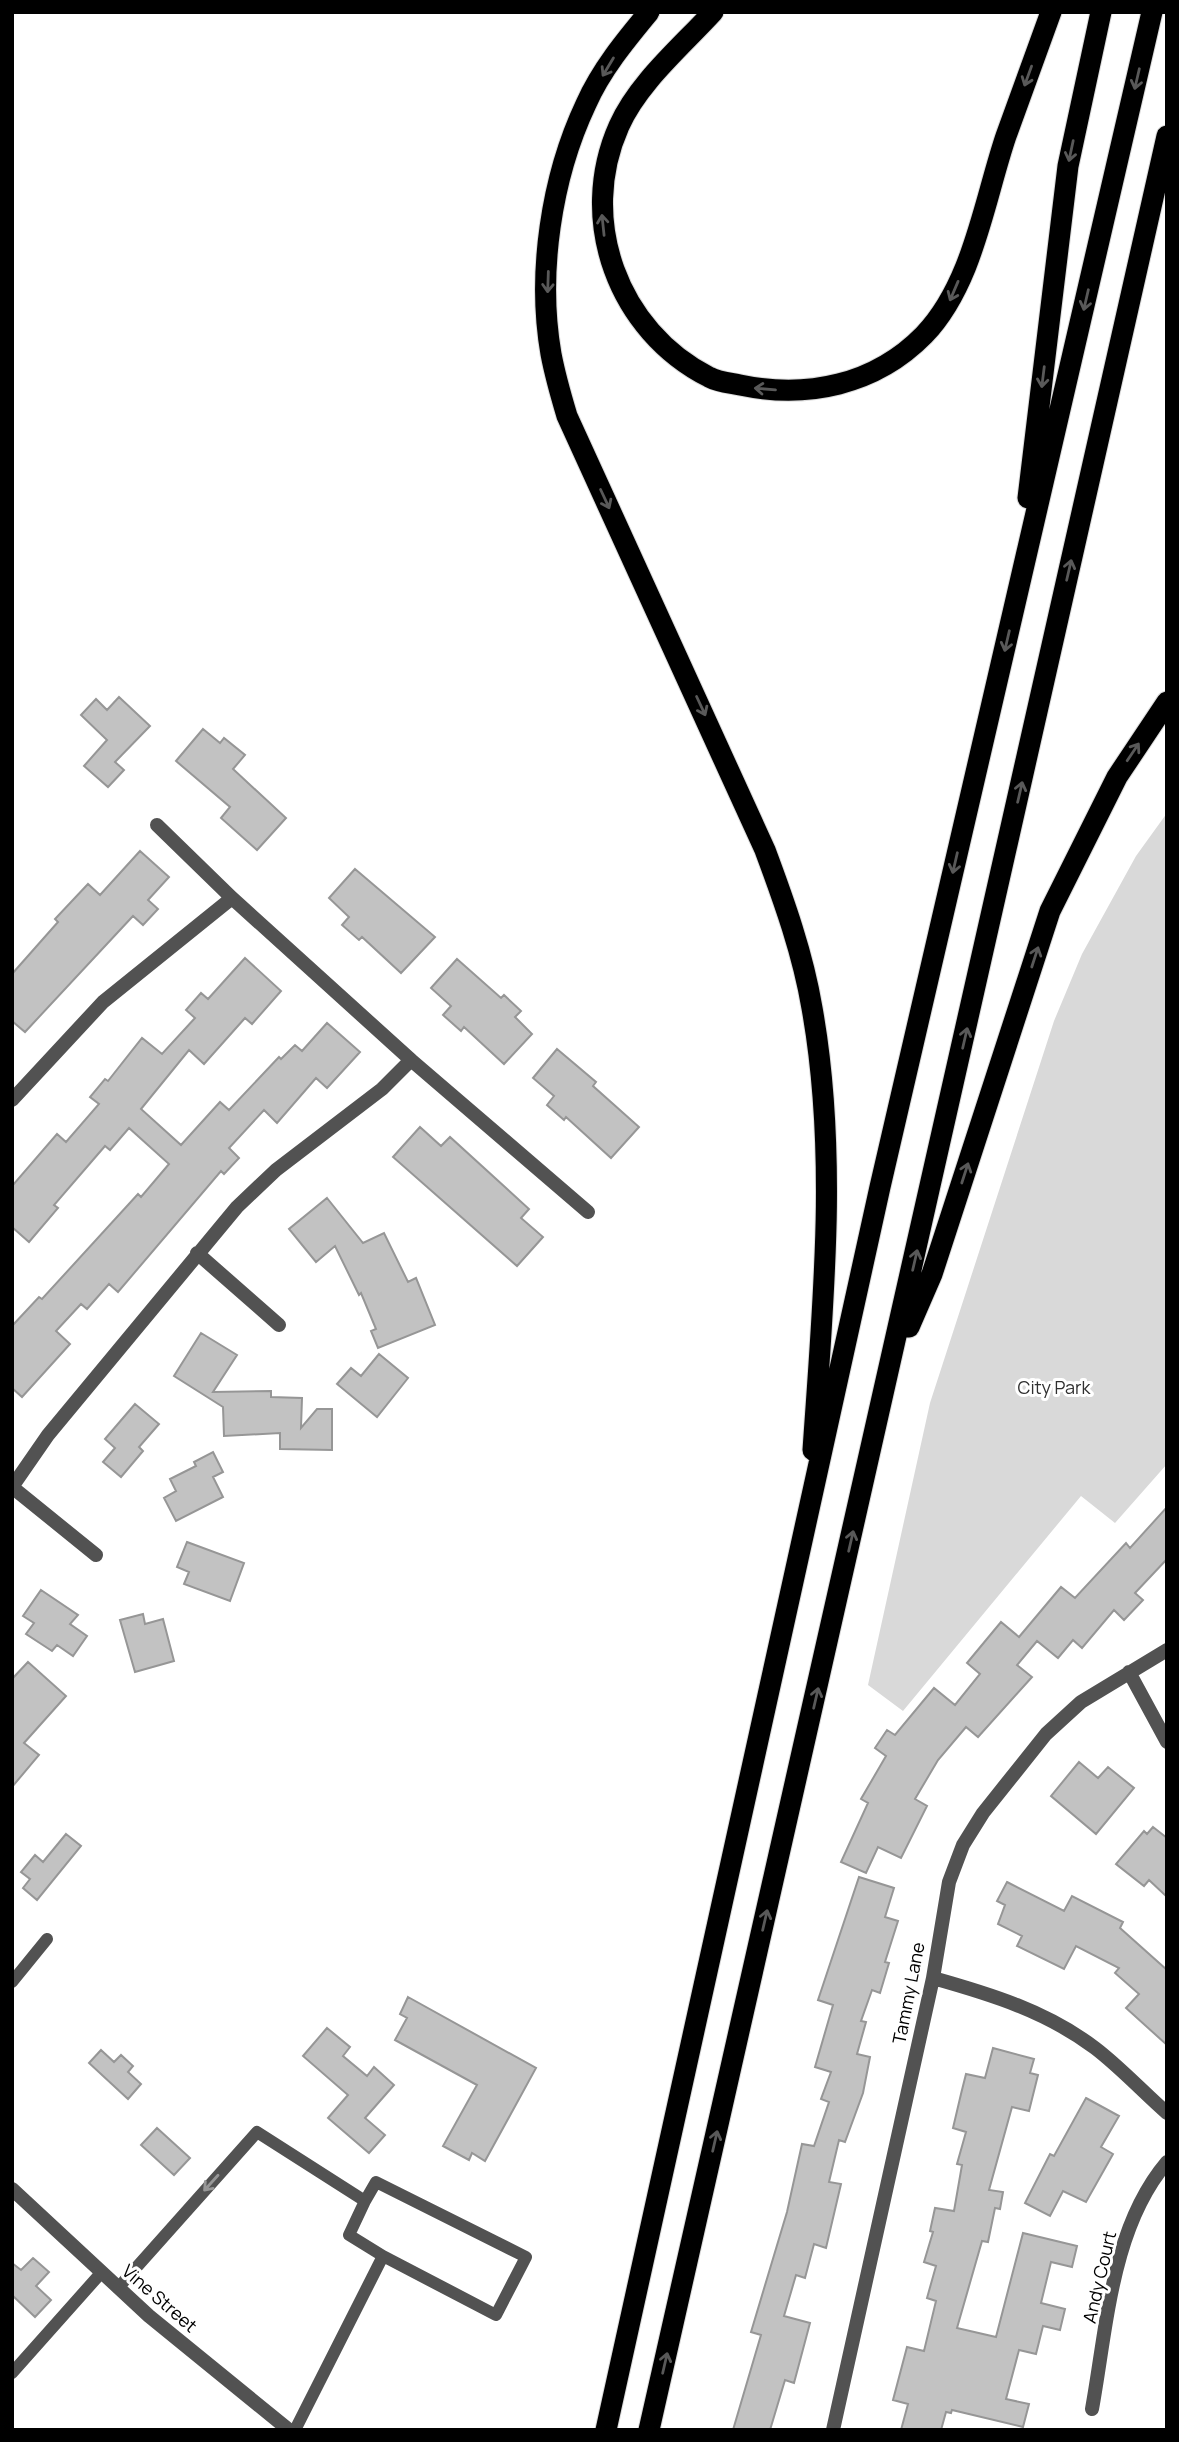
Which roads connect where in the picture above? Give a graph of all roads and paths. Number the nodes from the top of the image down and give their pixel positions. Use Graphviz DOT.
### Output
graph roads {
  1 [pos="649,12"];
  2 [pos="713,12"];
  3 [pos="1051,12"];
  4 [pos="1101,12"];
  5 [pos="1152,12"];
  6 [pos="1167,136"];
  7 [pos="1015,607"];
  8 [pos="1167,702"];
  9 [pos="157,825"];
  10 [pos="232,898"];
  11 [pos="411,1060"];
  12 [pos="12,1100"];
  13 [pos="588,1212"];
  14 [pos="197,1253"];
  15 [pos="279,1325"];
  16 [pos="889,1374"];
  17 [pos="12,1487"];
  18 [pos="807,1527"];
  19 [pos="96,1555"];
  20 [pos="1167,1650"];
  21 [pos="1129,1672"];
  22 [pos="1167,1742"];
  23 [pos="47,1939"];
  24 [pos="933,1978"];
  25 [pos="12,1982"];
  26 [pos="1167,2113"];
  27 [pos="1167,2162"];
  28 [pos="12,2189"];
  29 [pos="365,2202"];
  30 [pos="383,2256"];
  31 [pos="101,2273"];
  32 [pos="118,2288"];
  33 [pos="12,2373"];
  34 [pos="1093,2409"];
  35 [pos="289,2430"];
  36 [pos="295,2430"];
  37 [pos="606,2430"];
  38 [pos="649,2430"];
  39 [pos="833,2430"];
  1 -- 18 [label="highway, one-way"];
  3 -- 2 [label="highway, one-way"];
  4 -- 7 [label="highway, one-way"];
  5 -- 7 [label="highway, one-way"];
  16 -- 6 [label="highway, one-way"];
  7 -- 18 [label="highway, one-way"];
  16 -- 8 [label="highway, one-way"];
  9 -- 10 [label="street"];
  10 -- 11 [label="street"];
  10 -- 12 [label="street"];
  11 -- 13 [label="street"];
  11 -- 14 [label="street"];
  14 -- 15 [label="street"];
  14 -- 17 [label="street"];
  38 -- 16 [label="highway, one-way"];
  17 -- 19 [label="street"];
  18 -- 37 [label="highway"];
  20 -- 21 [label="street, Tammy Lane"];
  21 -- 22 [label="street"];
  21 -- 24 [label="street, Tammy Lane"];
  23 -- 25 [label="lane"];
  24 -- 26 [label="street"];
  24 -- 39 [label="street, Tammy Lane"];
  27 -- 34 [label="street, Andy Court"];
  28 -- 31 [label="street, Vine Street"];
  29 -- 30 [label="lane"];
  29 -- 30 [label="lane"];
  29 -- 32 [label="lane, one-way"];
  30 -- 36 [label="lane"];
  31 -- 32 [label="street, Vine Street"];
  31 -- 33 [label="lane"];
  32 -- 35 [label="street, Vine Street"];
}
